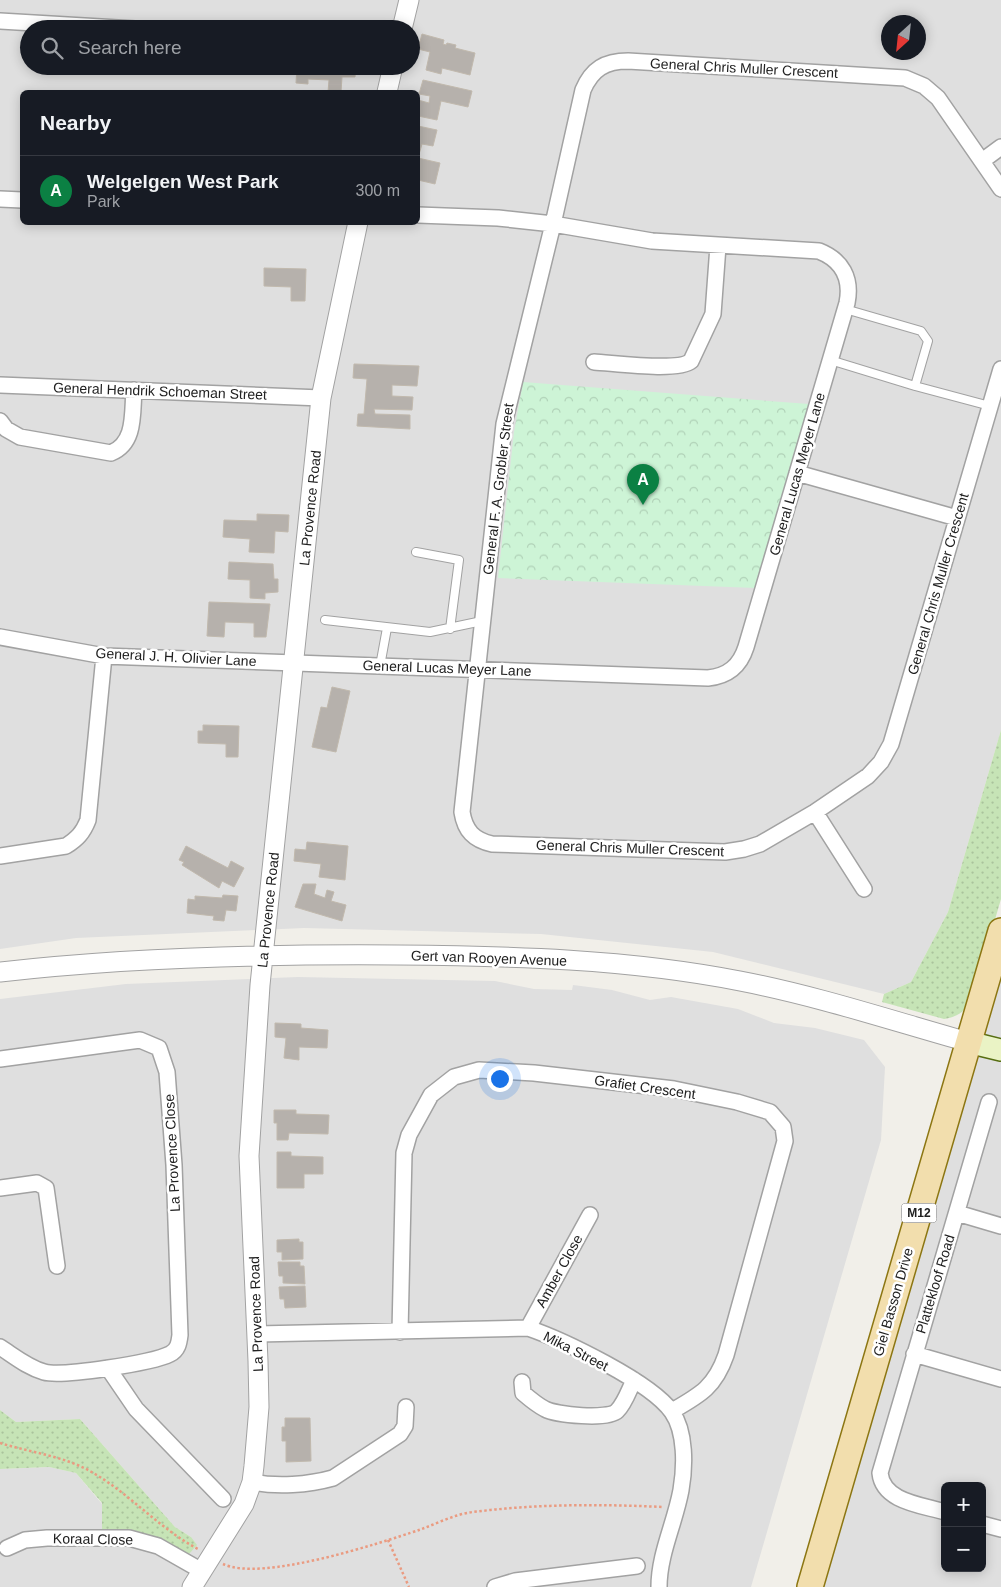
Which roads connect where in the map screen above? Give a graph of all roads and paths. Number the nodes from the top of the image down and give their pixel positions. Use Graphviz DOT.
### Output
graph roads {
  1 [pos="409,0"];
  2 [pos="404,20"];
  3 [pos="0,21"];
  4 [pos="20,22"];
  5 [pos="391,75"];
  6 [pos="387,90"];
  7 [pos="1001,147"];
  8 [pos="982,160"];
  9 [pos="1001,189"];
  10 [pos="0,199"];
  11 [pos="20,200"];
  12 [pos="420,215"];
  13 [pos="553,224"];
  14 [pos="357,225"];
  15 [pos="718,246"];
  16 [pos="845,309"];
  17 [pos="830,360"];
  18 [pos="594,362"];
  19 [pos="1001,369"];
  20 [pos="0,385"];
  21 [pos="916,386"];
  22 [pos="134,390"];
  23 [pos="321,398"];
  24 [pos="990,406"];
  25 [pos="0,421"];
  26 [pos="797,473"];
  27 [pos="957,518"];
  28 [pos="416,552"];
  29 [pos="325,620"];
  30 [pos="482,621"];
  31 [pos="387,628"];
  32 [pos="450,629"];
  33 [pos="0,637"];
  34 [pos="104,656"];
  35 [pos="294,663"];
  36 [pos="380,666"];
  37 [pos="477,670"];
  38 [pos="815,812"];
  39 [pos="0,856"];
  40 [pos="864,889"];
  41 [pos="1001,931"];
  42 [pos="263,954"];
  43 [pos="0,972"];
  44 [pos="968,1042"];
  45 [pos="1001,1050"];
  46 [pos="0,1060"];
  47 [pos="989,1102"];
  48 [pos="0,1188"];
  49 [pos="957,1213"];
  50 [pos="590,1215"];
  51 [pos="1001,1226"];
  52 [pos="57,1266"];
  53 [pos="528,1328"];
  54 [pos="400,1332"];
  55 [pos="257,1334"];
  56 [pos="0,1346"];
  57 [pos="914,1354"];
  58 [pos="108,1368"];
  59 [pos="1001,1378"];
  60 [pos="634,1380"];
  61 [pos="522,1382"];
  62 [pos="406,1407"];
  63 [pos="672,1411"];
  64 [pos="0,1443"];
  65 [pos="252,1482"];
  66 [pos="223,1499"];
  67 [pos="677,1508"];
  68 [pos="941,1511"];
  69 [pos="986,1525"];
  70 [pos="1001,1530"];
  71 [pos="388,1540"];
  72 [pos="7,1548"];
  73 [pos="202,1552"];
  74 [pos="219,1562"];
  75 [pos="637,1566"];
  76 [pos="202,1571"];
  77 [pos="192,1587"];
  78 [pos="409,1587"];
  79 [pos="495,1587"];
  80 [pos="659,1587"];
  81 [pos="810,1587"];
  1 -- 2 [label="street"];
  3 -- 4 [label="street"];
  5 -- 6 [label="street"];
  7 -- 8 [label="street"];
  8 -- 9 [label="street, General Chris Muller Crescent"];
  8 -- 13 [label="street, General Chris Muller Crescent"];
  10 -- 11 [label="street"];
  12 -- 13 [label="street, General Lucas Meyer Lane"];
  13 -- 15 [label="street, General Lucas Meyer Lane"];
  13 -- 30 [label="street, General F. A. Grobler Street"];
  14 -- 23 [label="street, La Provence Road"];
  15 -- 16 [label="street, General Lucas Meyer Lane"];
  15 -- 18 [label="street"];
  16 -- 17 [label="street, General Lucas Meyer Lane"];
  16 -- 21 [label="lane"];
  17 -- 21 [label="lane"];
  17 -- 26 [label="street, General Lucas Meyer Lane"];
  19 -- 24 [label="street, General Chris Muller Crescent"];
  20 -- 22 [label="street, General Hendrik Schoeman Street"];
  21 -- 24 [label="lane"];
  22 -- 23 [label="street, General Hendrik Schoeman Street"];
  22 -- 25 [label="street"];
  23 -- 35 [label="street, La Provence Road"];
  24 -- 27 [label="street, General Chris Muller Crescent"];
  26 -- 27 [label="street"];
  26 -- 37 [label="street, General Lucas Meyer Lane"];
  27 -- 38 [label="street, General Chris Muller Crescent"];
  28 -- 32 [label="lane"];
  29 -- 31 [label="lane"];
  30 -- 32 [label="lane"];
  30 -- 37 [label="street, General F. A. Grobler Street"];
  31 -- 32 [label="lane"];
  31 -- 36 [label="lane"];
  33 -- 34 [label="street, General J. H. Olivier Lane"];
  34 -- 35 [label="street, General J. H. Olivier Lane"];
  34 -- 39 [label="street"];
  35 -- 36 [label="street, General Lucas Meyer Lane"];
  35 -- 42 [label="street, La Provence Road"];
  36 -- 37 [label="street, General Lucas Meyer Lane"];
  37 -- 38 [label="street, General Chris Muller Crescent"];
  38 -- 40 [label="street"];
  41 -- 44 [label="main road, Giel Basson Drive / M12"];
  42 -- 43 [label="street, Gert van Rooyen Avenue"];
  42 -- 44 [label="street, Gert van Rooyen Avenue"];
  42 -- 55 [label="street, La Provence Road"];
  44 -- 45 [label="main road"];
  44 -- 81 [label="main road, Giel Basson Drive / M12"];
  46 -- 58 [label="street, La Provence Close"];
  47 -- 49 [label="street, Plattekloof Road"];
  48 -- 52 [label="street"];
  49 -- 51 [label="street"];
  49 -- 57 [label="street, Plattekloof Road"];
  50 -- 53 [label="street, Amber Close"];
  53 -- 54 [label="street, Mika Street"];
  53 -- 60 [label="street, Mika Street"];
  54 -- 55 [label="street, Mika Street"];
  54 -- 63 [label="street, Grafiet Crescent"];
  55 -- 65 [label="street, La Provence Road"];
  56 -- 58 [label="street, La Provence Close"];
  57 -- 59 [label="street"];
  57 -- 68 [label="street, Plattekloof Road"];
  58 -- 66 [label="street"];
  60 -- 61 [label="street"];
  60 -- 63 [label="street, Mika Street"];
  62 -- 65 [label="street"];
  63 -- 67 [label="street, Mika Street"];
  64 -- 73 [label="path"];
  65 -- 76 [label="street, La Provence Road"];
  67 -- 71 [label="path"];
  67 -- 80 [label="street, Mika Street"];
  69 -- 70 [label="street"];
  71 -- 74 [label="path"];
  71 -- 78 [label="path"];
  72 -- 76 [label="street, Koraal Close"];
  75 -- 79 [label="street"];
  76 -- 77 [label="street, La Provence Road"];
}
